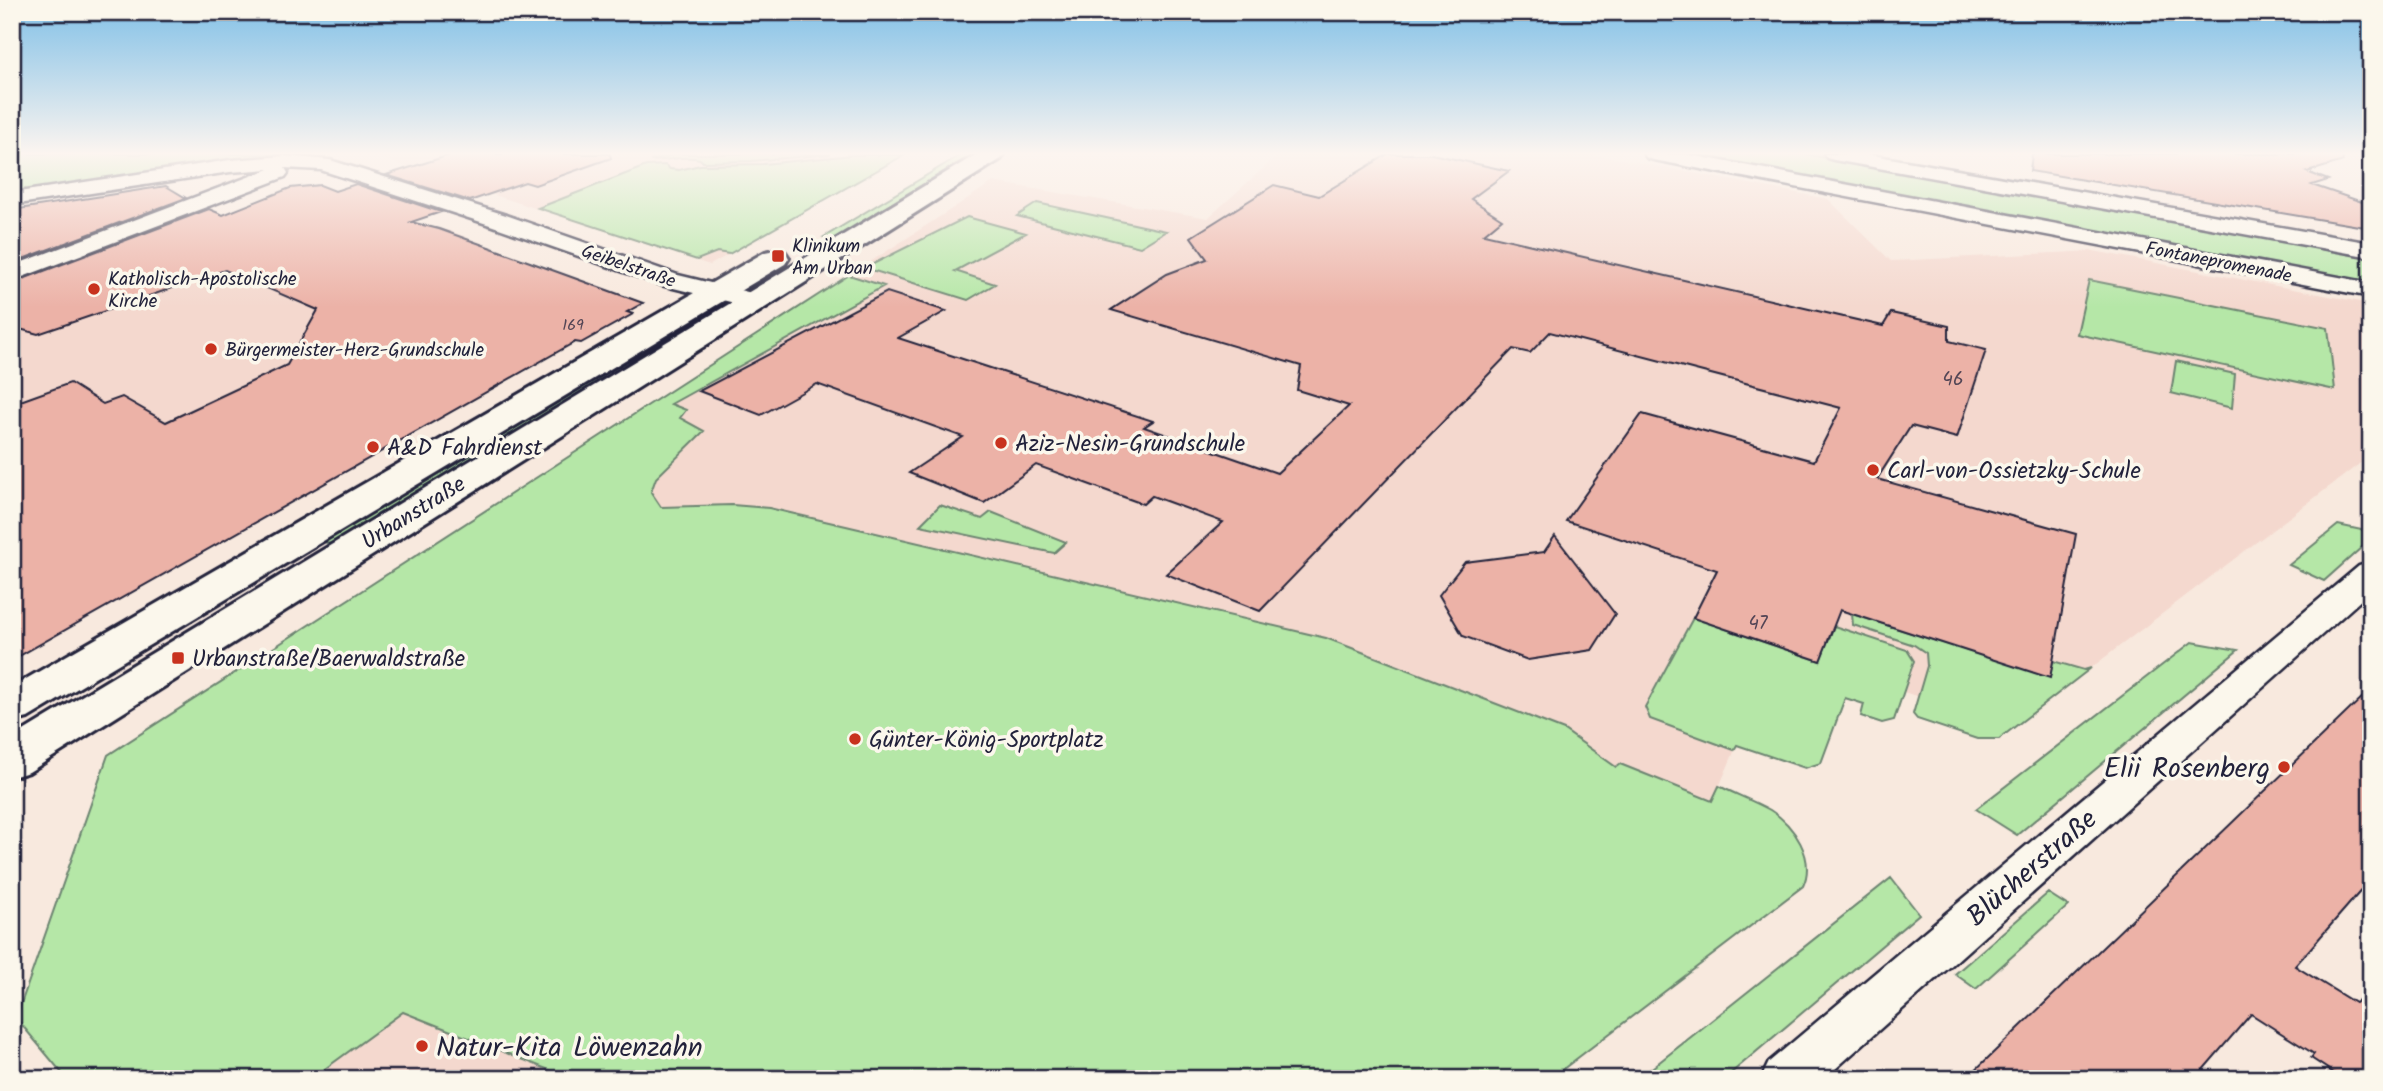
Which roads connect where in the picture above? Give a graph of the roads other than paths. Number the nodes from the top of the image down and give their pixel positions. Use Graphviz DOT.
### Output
graph roads {
  1 [pos="194,205"];
  2 [pos="451,205"];
  3 [pos="901,205"];
  4 [pos="1922,205"];
  5 [pos="2118,205"];
  6 [pos="862,207"];
  7 [pos="2371,250"];
  8 [pos="12,274"];
  9 [pos="2371,290"];
  10 [pos="736,297"];
  11 [pos="2371,572"];
  12 [pos="12,706"];
  13 [pos="12,760"];
  14 [pos="1787,1079"];
  1 -- 8 [label="street"];
  2 -- 10 [label="street, Geibelstraße"];
  3 -- 10 [label="main road, Urbanstraße"];
  4 -- 9 [label="street, Fontanepromenade"];
  5 -- 7 [label="street, Fontanepromenade"];
  6 -- 10 [label="main road, Urbanstraße"];
  10 -- 12 [label="main road, Urbanstraße"];
  10 -- 13 [label="main road, Urbanstraße"];
  11 -- 14 [label="street, Blücherstraße"];
}
